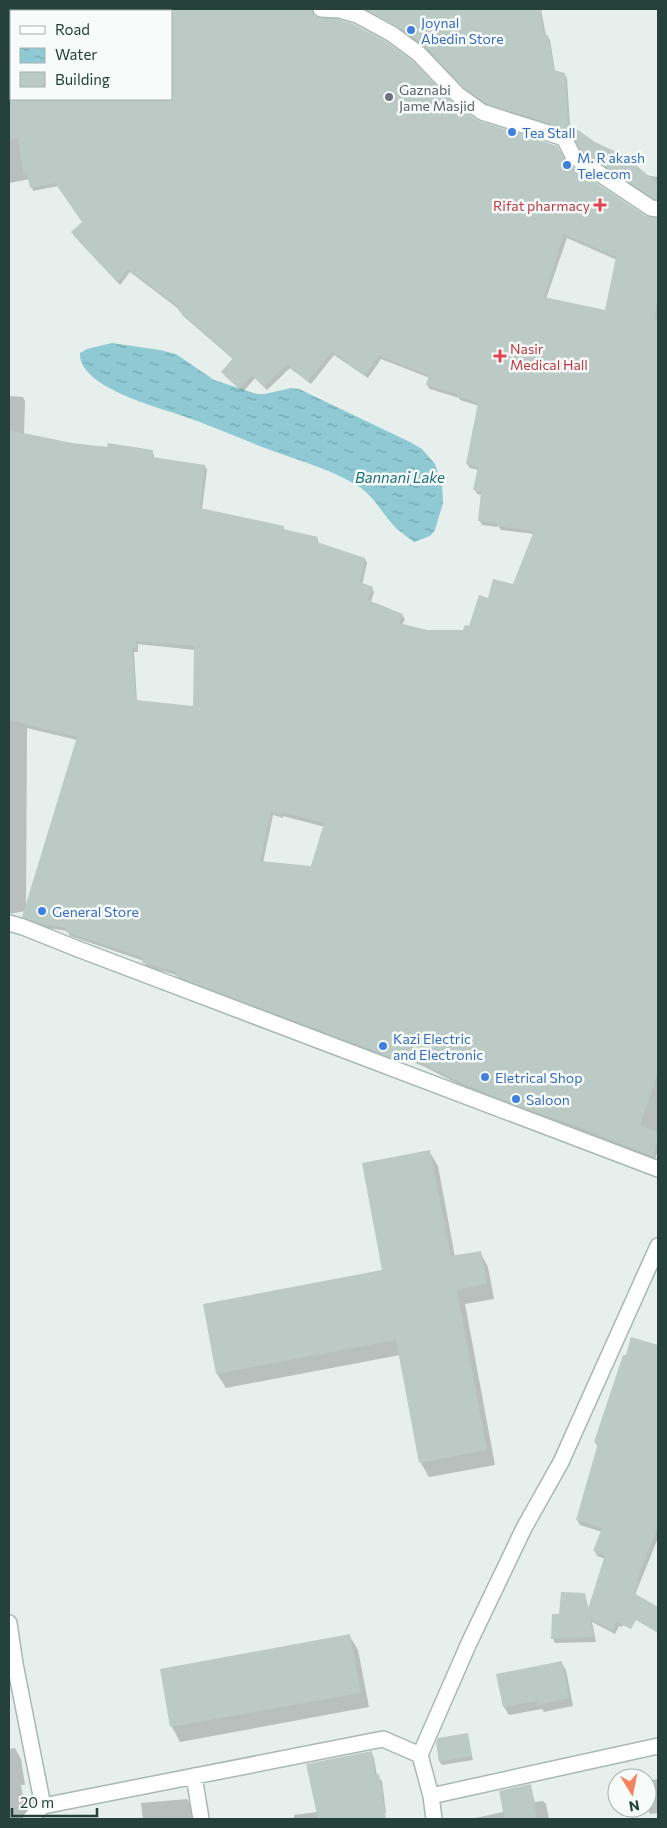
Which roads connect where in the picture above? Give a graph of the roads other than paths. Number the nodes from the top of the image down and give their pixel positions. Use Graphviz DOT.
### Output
graph roads {
  1 [pos="321,9"];
  2 [pos="658,209"];
  3 [pos="9,923"];
  4 [pos="658,1169"];
  5 [pos="658,1246"];
  6 [pos="9,1623"];
  7 [pos="658,1746"];
  8 [pos="420,1755"];
  9 [pos="194,1776"];
  10 [pos="431,1796"];
  11 [pos="43,1806"];
  12 [pos="30,1819"];
  13 [pos="201,1819"];
  14 [pos="434,1819"];
  1 -- 2 [label="street"];
  3 -- 4 [label="street"];
  5 -- 8 [label="street"];
  6 -- 11 [label="street"];
  7 -- 10 [label="street"];
  8 -- 9 [label="street"];
  8 -- 10 [label="street"];
  9 -- 11 [label="street"];
  9 -- 13 [label="street"];
  10 -- 14 [label="street"];
  11 -- 12 [label="street"];
}
